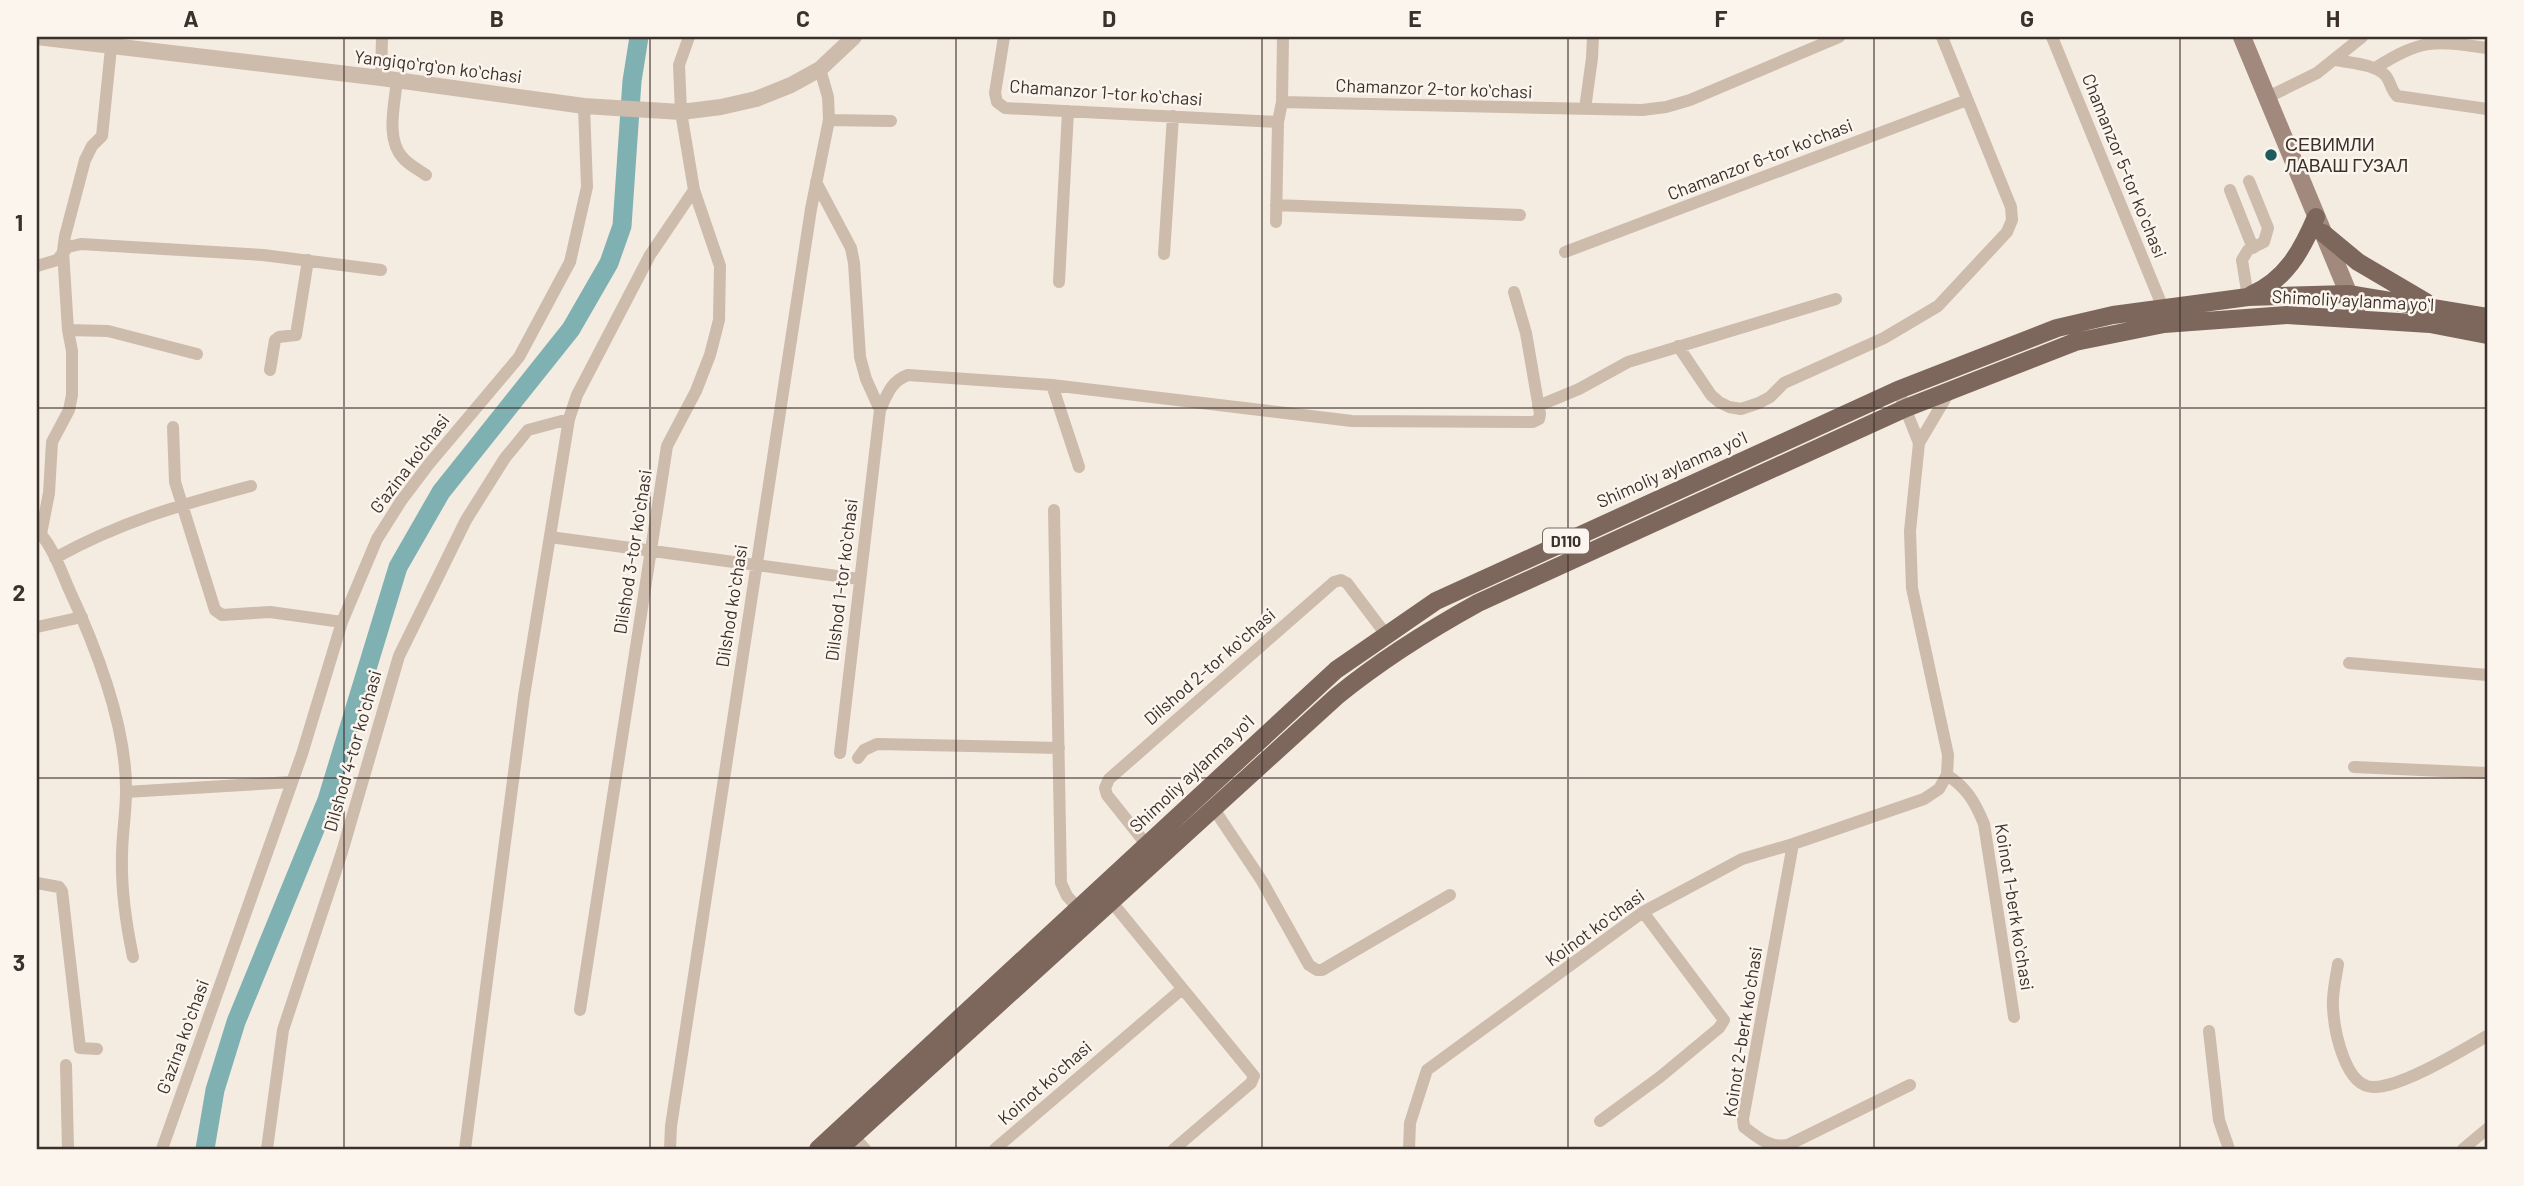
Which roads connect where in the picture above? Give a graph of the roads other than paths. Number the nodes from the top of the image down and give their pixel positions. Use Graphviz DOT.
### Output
graph roads {
  1 [pos="37,37"];
  2 [pos="382,37"];
  3 [pos="689,37"];
  4 [pos="854,37"];
  5 [pos="1004,37"];
  6 [pos="1283,37"];
  7 [pos="1593,37"];
  8 [pos="1839,37"];
  9 [pos="1942,37"];
  10 [pos="2052,37"];
  11 [pos="2242,37"];
  12 [pos="2362,37"];
  13 [pos="111,47"];
  14 [pos="2487,48"];
  15 [pos="2336,60"];
  16 [pos="2375,68"];
  17 [pos="820,69"];
  18 [pos="389,79"];
  19 [pos="2268,97"];
  20 [pos="1967,100"];
  21 [pos="1282,102"];
  22 [pos="584,106"];
  23 [pos="1585,108"];
  24 [pos="2487,109"];
  25 [pos="1068,111"];
  26 [pos="681,112"];
  27 [pos="1173,116"];
  28 [pos="830,120"];
  29 [pos="891,121"];
  30 [pos="1278,122"];
  31 [pos="426,175"];
  32 [pos="2249,181"];
  33 [pos="816,182"];
  34 [pos="694,190"];
  35 [pos="2230,190"];
  36 [pos="1276,205"];
  37 [pos="1520,215"];
  38 [pos="1276,222"];
  39 [pos="2319,225"];
  40 [pos="2253,248"];
  41 [pos="63,251"];
  42 [pos="1566,252"];
  43 [pos="1164,254"];
  44 [pos="308,260"];
  45 [pos="37,266"];
  46 [pos="381,270"];
  47 [pos="1059,282"];
  48 [pos="1514,292"];
  49 [pos="2348,294"];
  50 [pos="2248,297"];
  51 [pos="1836,299"];
  52 [pos="2164,308"];
  53 [pos="2435,308"];
  54 [pos="2487,317"];
  55 [pos="2359,319"];
  56 [pos="68,331"];
  57 [pos="2487,335"];
  58 [pos="1678,346"];
  59 [pos="197,354"];
  60 [pos="270,370"];
  61 [pos="1052,385"];
  62 [pos="1951,389"];
  63 [pos="1898,390"];
  64 [pos="1538,406"];
  65 [pos="1906,408"];
  66 [pos="880,410"];
  67 [pos="569,419"];
  68 [pos="173,427"];
  69 [pos="1919,443"];
  70 [pos="1079,467"];
  71 [pos="251,486"];
  72 [pos="180,504"];
  73 [pos="1054,510"];
  74 [pos="39,533"];
  75 [pos="550,537"];
  76 [pos="1553,547"];
  77 [pos="651,552"];
  78 [pos="55,558"];
  79 [pos="1564,564"];
  80 [pos="756,567"];
  81 [pos="859,579"];
  82 [pos="82,617"];
  83 [pos="342,622"];
  84 [pos="37,627"];
  85 [pos="1387,636"];
  86 [pos="2349,663"];
  87 [pos="2487,675"];
  88 [pos="1059,748"];
  89 [pos="839,753"];
  90 [pos="858,758"];
  91 [pos="2354,766"];
  92 [pos="2487,773"];
  93 [pos="1947,775"];
  94 [pos="291,782"];
  95 [pos="126,792"];
  96 [pos="1214,809"];
  97 [pos="1146,844"];
  98 [pos="1794,844"];
  99 [pos="37,883"];
  100 [pos="1107,895"];
  101 [pos="1450,895"];
  102 [pos="1079,909"];
  103 [pos="1643,912"];
  104 [pos="237,937"];
  105 [pos="133,957"];
  106 [pos="2338,964"];
  107 [pos="1182,989"];
  108 [pos="580,1010"];
  109 [pos="2014,1017"];
  110 [pos="2209,1031"];
  111 [pos="2487,1037"];
  112 [pos="97,1049"];
  113 [pos="66,1065"];
  114 [pos="1910,1085"];
  115 [pos="1600,1121"];
  116 [pos="2487,1129"];
  117 [pos="859,1143"];
  118 [pos="68,1149"];
  119 [pos="162,1149"];
  120 [pos="267,1149"];
  121 [pos="466,1149"];
  122 [pos="670,1149"];
  123 [pos="818,1149"];
  124 [pos="839,1149"];
  125 [pos="995,1149"];
  126 [pos="1174,1149"];
  127 [pos="1409,1149"];
  128 [pos="2229,1149"];
  129 [pos="2463,1149"];
  1 -- 13 [label="street, Yangiqoʻrgʻon koʻchasi"];
  2 -- 18 [label="street"];
  3 -- 26 [label="street, Dilshod 3-tor koʻchasi"];
  4 -- 17 [label="street, Yangiqoʻrgʻon koʻchasi"];
  5 -- 25 [label="street, Chamanzor 1-tor koʻchasi"];
  6 -- 21 [label="street"];
  7 -- 23 [label="street"];
  8 -- 23 [label="street"];
  9 -- 20 [label="street"];
  10 -- 52 [label="street, Chamanzor 5-tor koʻchasi"];
  11 -- 19 [label="main road"];
  12 -- 15 [label="street"];
  13 -- 18 [label="street, Yangiqoʻrgʻon koʻchasi"];
  13 -- 41 [label="street"];
  14 -- 16 [label="street"];
  15 -- 16 [label="street"];
  15 -- 19 [label="street"];
  16 -- 24 [label="street"];
  17 -- 26 [label="street, Yangiqoʻrgʻon koʻchasi"];
  17 -- 28 [label="street, Dilshod koʻchasi"];
  18 -- 22 [label="street, Yangiqoʻrgʻon koʻchasi"];
  18 -- 31 [label="street"];
  19 -- 39 [label="main road"];
  20 -- 42 [label="street, Chamanzor 6-tor koʻchasi"];
  20 -- 58 [label="street"];
  21 -- 23 [label="street, Chamanzor 2-tor koʻchasi"];
  21 -- 30 [label="street"];
  22 -- 26 [label="street, Yangiqoʻrgʻon koʻchasi"];
  22 -- 83 [label="street, G'azina ko'chasi"];
  25 -- 27 [label="street, Chamanzor 1-tor koʻchasi"];
  25 -- 47 [label="street"];
  26 -- 34 [label="street, Dilshod 3-tor koʻchasi"];
  27 -- 30 [label="street, Chamanzor 1-tor koʻchasi"];
  27 -- 43 [label="street"];
  28 -- 29 [label="street"];
  28 -- 33 [label="street, Dilshod koʻchasi"];
  30 -- 36 [label="street"];
  32 -- 40 [label="street"];
  33 -- 66 [label="street"];
  33 -- 80 [label="street, Dilshod koʻchasi"];
  34 -- 67 [label="street"];
  34 -- 77 [label="street, Dilshod 3-tor koʻchasi"];
  35 -- 40 [label="street"];
  36 -- 37 [label="street"];
  36 -- 38 [label="street"];
  39 -- 49 [label="main road"];
  39 -- 50 [label="main road"];
  39 -- 53 [label="main road"];
  40 -- 50 [label="street"];
  41 -- 44 [label="street"];
  41 -- 45 [label="street"];
  41 -- 56 [label="street"];
  44 -- 46 [label="street"];
  44 -- 60 [label="street"];
  48 -- 64 [label="street"];
  49 -- 50 [label="main road, Shimoliy aylanma yoʻl / D110"];
  49 -- 53 [label="main road, Shimoliy aylanma yoʻl / D110"];
  49 -- 55 [label="main road"];
  50 -- 52 [label="main road, Shimoliy aylanma yoʻl / D110"];
  51 -- 58 [label="street"];
  52 -- 63 [label="main road, Shimoliy aylanma yoʻl / D110"];
  53 -- 54 [label="main road, Shimoliy aylanma yoʻl / D110"];
  55 -- 57 [label="main road, Shimoliy aylanma yoʻl / D110"];
  55 -- 62 [label="main road, Shimoliy aylanma yoʻl / D110"];
  56 -- 59 [label="street"];
  56 -- 74 [label="street"];
  58 -- 64 [label="street"];
  61 -- 64 [label="street"];
  61 -- 66 [label="street"];
  61 -- 70 [label="street"];
  62 -- 65 [label="main road, Shimoliy aylanma yoʻl / D110"];
  62 -- 69 [label="street"];
  63 -- 65 [label="street"];
  63 -- 76 [label="main road, Shimoliy aylanma yoʻl / D110"];
  65 -- 69 [label="street"];
  65 -- 79 [label="main road, Shimoliy aylanma yoʻl / D110"];
  66 -- 81 [label="street, Dilshod 1-tor koʻchasi"];
  67 -- 75 [label="street"];
  67 -- 120 [label="street, Dilshod 4-tor koʻchasi"];
  68 -- 72 [label="street"];
  69 -- 93 [label="street"];
  71 -- 72 [label="street"];
  72 -- 78 [label="street"];
  72 -- 83 [label="street"];
  73 -- 88 [label="street"];
  74 -- 78 [label="street"];
  75 -- 77 [label="street"];
  75 -- 121 [label="street"];
  76 -- 79 [label="main road"];
  76 -- 85 [label="main road, Shimoliy aylanma yoʻl / D110"];
  77 -- 80 [label="street"];
  77 -- 108 [label="street, Dilshod 3-tor koʻchasi"];
  78 -- 82 [label="street"];
  79 -- 96 [label="main road, Shimoliy aylanma yoʻl / D110"];
  80 -- 81 [label="street"];
  80 -- 122 [label="street, Dilshod koʻchasi"];
  81 -- 89 [label="street, Dilshod 1-tor koʻchasi"];
  82 -- 84 [label="street"];
  82 -- 95 [label="street"];
  83 -- 94 [label="street, G'azina ko'chasi"];
  85 -- 97 [label="main road, Shimoliy aylanma yoʻl / D110"];
  85 -- 97 [label="street, Dilshod 2-tor koʻchasi"];
  86 -- 87 [label="street"];
  88 -- 90 [label="street"];
  88 -- 102 [label="street"];
  91 -- 92 [label="street"];
  93 -- 98 [label="street, Koinot koʻchasi"];
  93 -- 109 [label="street, Koinot 1-berk koʻchasi"];
  94 -- 95 [label="street"];
  94 -- 104 [label="street, G'azina ko'chasi"];
  95 -- 105 [label="street"];
  96 -- 100 [label="main road, Shimoliy aylanma yoʻl / D110"];
  96 -- 101 [label="street"];
  97 -- 100 [label="main road, Shimoliy aylanma yoʻl / D110"];
  98 -- 103 [label="street, Koinot koʻchasi"];
  98 -- 114 [label="street, Koinot 2-berk koʻchasi"];
  99 -- 112 [label="street"];
  100 -- 102 [label="main road, Shimoliy aylanma yoʻl / D110"];
  100 -- 107 [label="street"];
  100 -- 117 [label="main road, Shimoliy aylanma yoʻl / D110"];
  102 -- 123 [label="main road, Shimoliy aylanma yoʻl / D110"];
  103 -- 115 [label="street"];
  103 -- 127 [label="street, Koinot koʻchasi"];
  104 -- 119 [label="street, Gʻazina koʻchasi"];
  106 -- 111 [label="street"];
  107 -- 125 [label="street, Koinot koʻchasi"];
  107 -- 126 [label="street"];
  110 -- 128 [label="street"];
  113 -- 118 [label="street"];
  116 -- 129 [label="street"];
  117 -- 124 [label="main road, Shimoliy aylanma yoʻl / D110"];
}
